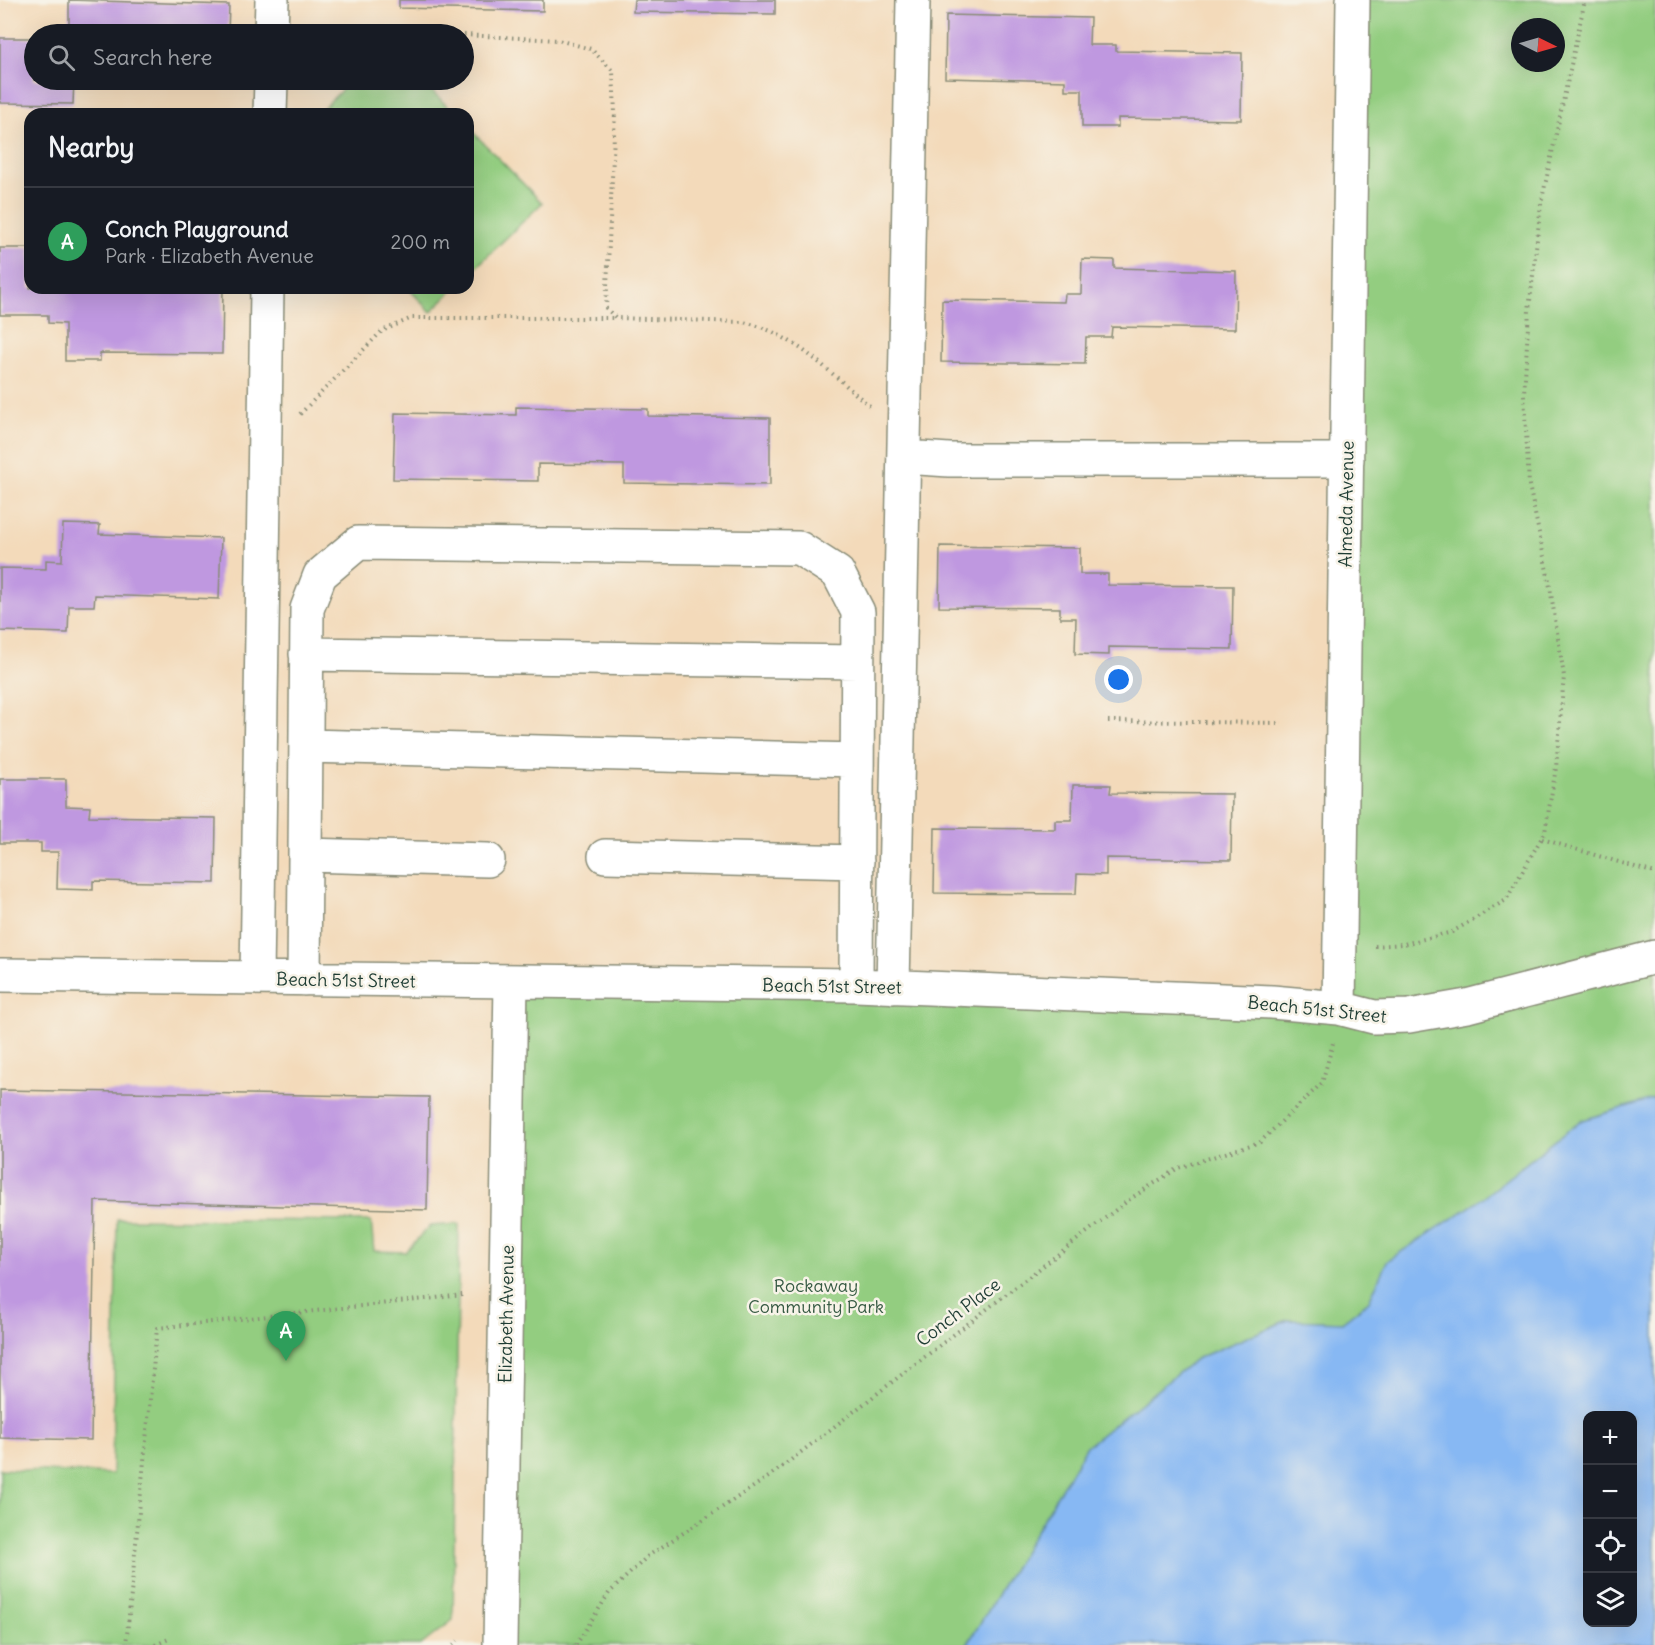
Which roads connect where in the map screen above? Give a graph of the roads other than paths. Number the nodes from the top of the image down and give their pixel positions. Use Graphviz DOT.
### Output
graph roads {
  1 [pos="272,0"];
  2 [pos="913,0"];
  3 [pos="1353,0"];
  4 [pos="272,24"];
  5 [pos="271,90"];
  6 [pos="270,108"];
  7 [pos="267,294"];
  8 [pos="904,445"];
  9 [pos="1347,459"];
  10 [pos="306,654"];
  11 [pos="857,662"];
  12 [pos="306,746"];
  13 [pos="857,760"];
  14 [pos="305,855"];
  15 [pos="605,856"];
  16 [pos="489,860"];
  17 [pos="857,862"];
  18 [pos="1655,957"];
  19 [pos="0,975"];
  20 [pos="257,978"];
  21 [pos="304,979"];
  22 [pos="511,982"];
  23 [pos="856,985"];
  24 [pos="893,987"];
  25 [pos="1339,1008"];
  26 [pos="500,1645"];
  1 -- 4 [label="street"];
  2 -- 8 [label="street"];
  3 -- 9 [label="street, Almeda Avenue"];
  5 -- 6 [label="street"];
  7 -- 20 [label="street"];
  8 -- 9 [label="street"];
  8 -- 24 [label="street"];
  9 -- 25 [label="street, Almeda Avenue"];
  10 -- 11 [label="street"];
  10 -- 11 [label="street"];
  10 -- 12 [label="street"];
  11 -- 13 [label="street"];
  12 -- 13 [label="street"];
  12 -- 14 [label="street"];
  13 -- 17 [label="street"];
  14 -- 16 [label="street"];
  14 -- 21 [label="street"];
  15 -- 17 [label="street"];
  17 -- 23 [label="street"];
  18 -- 25 [label="street, Beach 51st Street"];
  19 -- 20 [label="street, Beach 51st Street"];
  20 -- 21 [label="street, Beach 51st Street"];
  21 -- 22 [label="street, Beach 51st Street"];
  22 -- 23 [label="street, Beach 51st Street"];
  22 -- 26 [label="street, Elizabeth Avenue"];
  23 -- 24 [label="street, Beach 51st Street"];
  24 -- 25 [label="street, Beach 51st Street"];
}
